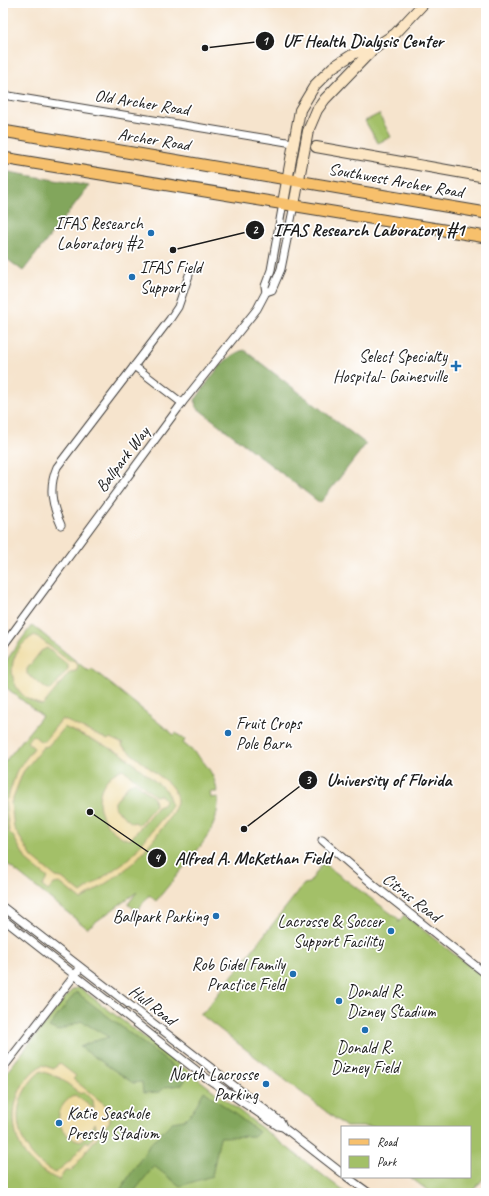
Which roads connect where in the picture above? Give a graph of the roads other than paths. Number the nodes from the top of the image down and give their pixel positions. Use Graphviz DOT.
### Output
graph roads {
  1 [pos="424,3"];
  2 [pos="378,45"];
  3 [pos="3,95"];
  4 [pos="3,131"];
  5 [pos="308,134"];
  6 [pos="294,143"];
  7 [pos="316,148"];
  8 [pos="3,158"];
  9 [pos="303,160"];
  10 [pos="486,177"];
  11 [pos="287,178"];
  12 [pos="299,180"];
  13 [pos="283,203"];
  14 [pos="294,205"];
  15 [pos="486,213"];
  16 [pos="486,237"];
  17 [pos="189,275"];
  18 [pos="266,292"];
  19 [pos="134,366"];
  20 [pos="182,403"];
  21 [pos="61,525"];
  22 [pos="3,646"];
  23 [pos="322,840"];
  24 [pos="3,908"];
  25 [pos="3,919"];
  26 [pos="81,968"];
  27 [pos="486,974"];
  28 [pos="75,975"];
  29 [pos="3,1068"];
  30 [pos="283,1127"];
  31 [pos="341,1172"];
  32 [pos="348,1178"];
  33 [pos="355,1183"];
  34 [pos="365,1193"];
  35 [pos="369,1193"];
  1 -- 2 [label="street"];
  2 -- 5 [label="street"];
  2 -- 6 [label="street"];
  3 -- 6 [label="street, Old Archer Road"];
  4 -- 11 [label="main road, Archer Road"];
  5 -- 7 [label="street"];
  5 -- 9 [label="street"];
  6 -- 11 [label="street"];
  7 -- 9 [label="street"];
  7 -- 10 [label="street"];
  8 -- 13 [label="main road"];
  9 -- 12 [label="street"];
  11 -- 12 [label="main road, Archer Road"];
  11 -- 13 [label="street"];
  12 -- 14 [label="street"];
  12 -- 15 [label="main road, Southwest Archer Road"];
  13 -- 14 [label="main road"];
  13 -- 18 [label="street, Ballpark Way"];
  14 -- 16 [label="main road"];
  14 -- 18 [label="street, Ballpark Way"];
  17 -- 19 [label="street"];
  18 -- 20 [label="street, Ballpark Way"];
  19 -- 20 [label="street"];
  19 -- 21 [label="street"];
  20 -- 22 [label="street, Ballpark Way"];
  23 -- 27 [label="street, Citrus Road"];
  24 -- 26 [label="street, Hull Road"];
  25 -- 28 [label="street, Hull Road"];
  26 -- 28 [label="street"];
  26 -- 30 [label="street, Hull Road"];
  28 -- 29 [label="street"];
  28 -- 30 [label="street, Hull Road"];
  30 -- 31 [label="street, Hull Road"];
  32 -- 33 [label="street"];
  33 -- 34 [label="street"];
  33 -- 35 [label="street"];
}
